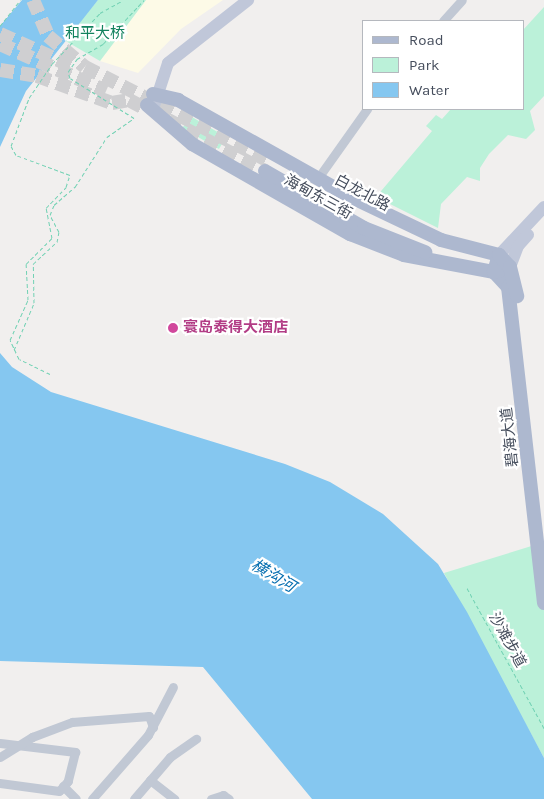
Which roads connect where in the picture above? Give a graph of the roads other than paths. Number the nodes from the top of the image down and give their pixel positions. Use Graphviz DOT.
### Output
graph roads {
  1 [pos="239,0"];
  2 [pos="248,0"];
  3 [pos="462,0"];
  4 [pos="443,20"];
  5 [pos="153,101"];
  6 [pos="366,110"];
  7 [pos="318,178"];
  8 [pos="544,206"];
  9 [pos="544,218"];
  10 [pos="441,240"];
  11 [pos="499,255"];
  12 [pos="436,258"];
  13 [pos="510,268"];
  14 [pos="494,272"];
  15 [pos="544,565"];
  16 [pos="544,604"];
  17 [pos="174,687"];
  18 [pos="153,727"];
  19 [pos="196,739"];
  20 [pos="0,743"];
  21 [pos="18,745"];
  22 [pos="0,757"];
  23 [pos="150,780"];
  24 [pos="0,784"];
  25 [pos="63,786"];
  26 [pos="76,799"];
  27 [pos="92,799"];
  28 [pos="134,799"];
  29 [pos="174,799"];
  30 [pos="211,799"];
  31 [pos="229,799"];
  1 -- 5 [label="main road"];
  2 -- 5 [label="main road"];
  3 -- 4 [label="street"];
  5 -- 7 [label="main road, 海甸东三街"];
  5 -- 12 [label="main road, 海甸东三街"];
  6 -- 7 [label="street"];
  7 -- 10 [label="main road, 海甸东三街"];
  8 -- 11 [label="main road"];
  9 -- 13 [label="main road"];
  10 -- 11 [label="main road, 海甸东三街"];
  10 -- 12 [label="main road, 白龙北路"];
  11 -- 13 [label="main road"];
  11 -- 14 [label="main road"];
  12 -- 14 [label="main road, 海甸东三街"];
  13 -- 14 [label="main road"];
  13 -- 15 [label="main road, 碧海大道"];
  14 -- 16 [label="main road, 碧海大道"];
  17 -- 18 [label="street"];
  18 -- 21 [label="street"];
  18 -- 27 [label="street"];
  19 -- 23 [label="street"];
  20 -- 21 [label="street"];
  21 -- 22 [label="street"];
  21 -- 25 [label="street"];
  23 -- 28 [label="street"];
  23 -- 29 [label="street"];
  24 -- 25 [label="street"];
  25 -- 26 [label="street"];
  30 -- 31 [label="street"];
}
